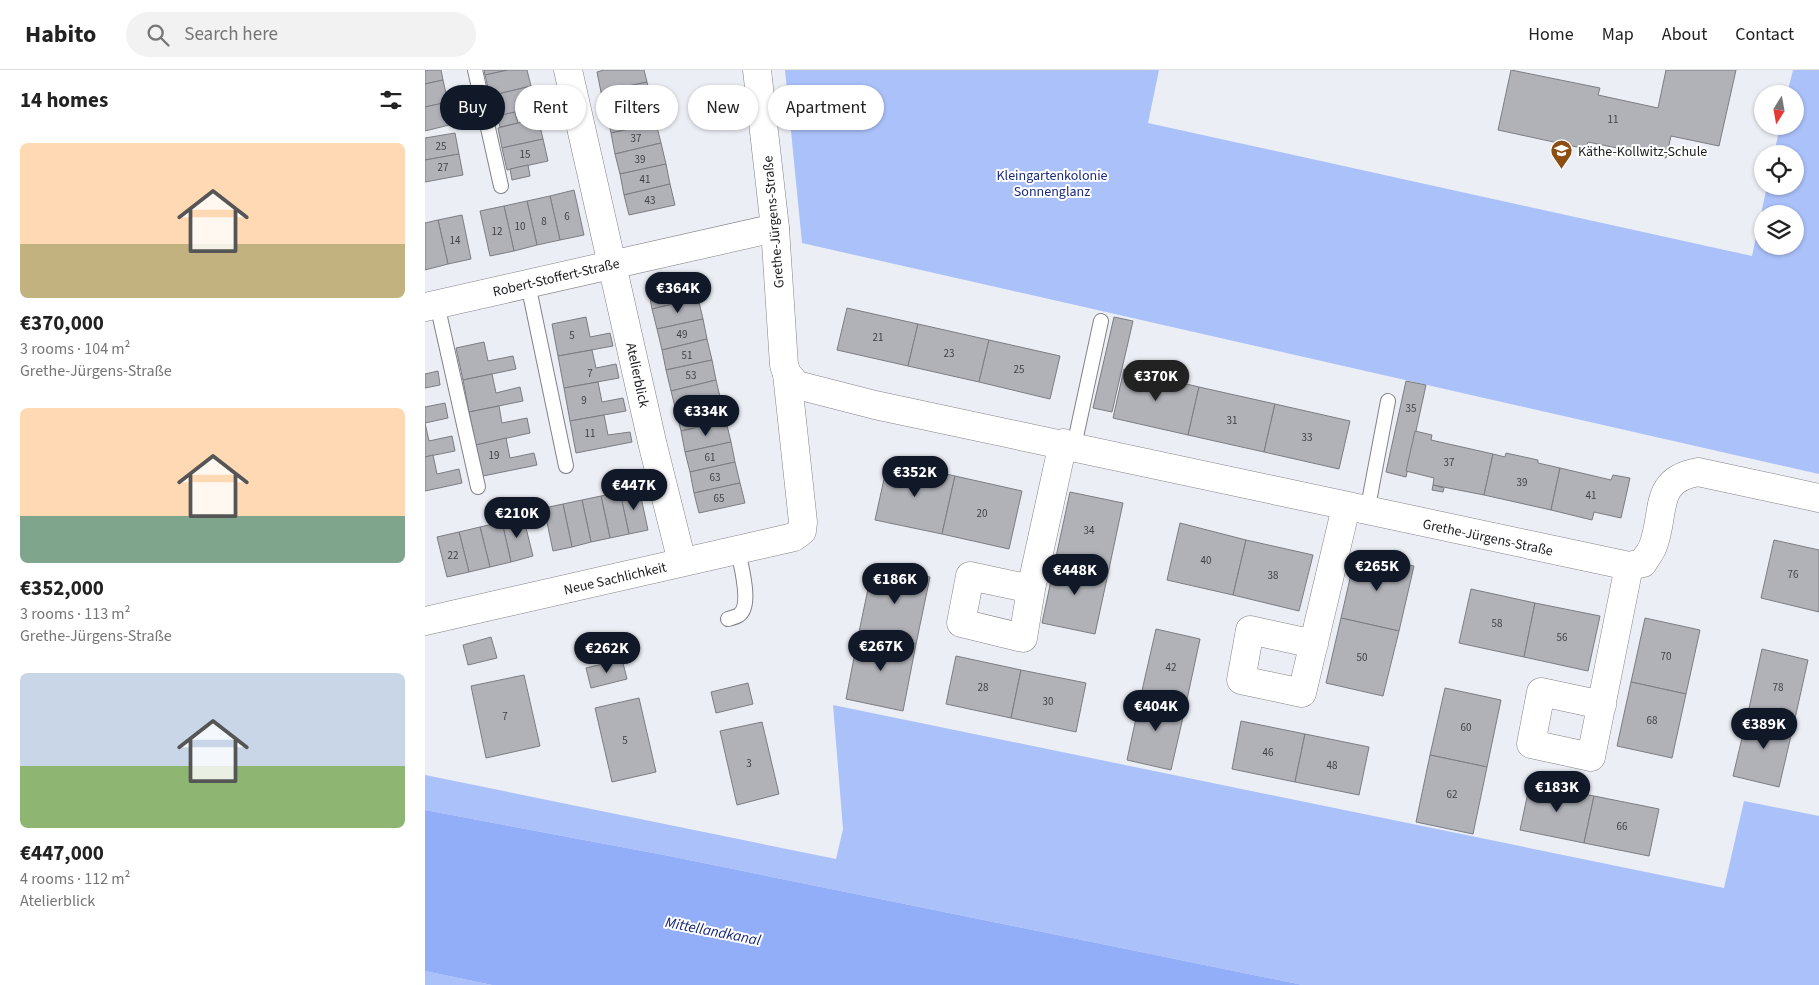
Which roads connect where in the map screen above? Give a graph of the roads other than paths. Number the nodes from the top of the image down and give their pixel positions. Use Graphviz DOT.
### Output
graph roads {
  1 [pos="475,70"];
  2 [pos="568,70"];
  3 [pos="757,70"];
  4 [pos="501,186"];
  5 [pos="775,228"];
  6 [pos="613,264"];
  7 [pos="528,284"];
  8 [pos="431,305"];
  9 [pos="1101,320"];
  10 [pos="787,374"];
  11 [pos="1388,401"];
  12 [pos="1069,445"];
  13 [pos="567,466"];
  14 [pos="478,487"];
  15 [pos="1819,498"];
  16 [pos="1357,509"];
  17 [pos="802,531"];
  18 [pos="738,550"];
  19 [pos="682,562"];
  20 [pos="1629,566"];
  21 [pos="1031,589"];
  22 [pos="728,619"];
  23 [pos="425,621"];
  24 [pos="1314,644"];
  25 [pos="1602,705"];
  1 -- 4 [label="lane"];
  2 -- 6 [label="street, Atelierblick"];
  3 -- 5 [label="street, Grethe-Jürgens-Straße"];
  5 -- 6 [label="street, Robert-Stoffert-Straße"];
  5 -- 10 [label="street, Grethe-Jürgens-Straße"];
  6 -- 7 [label="street, Robert-Stoffert-Straße"];
  6 -- 19 [label="street, Atelierblick"];
  7 -- 8 [label="street, Robert-Stoffert-Straße"];
  7 -- 13 [label="lane"];
  8 -- 14 [label="lane"];
  9 -- 12 [label="lane"];
  10 -- 12 [label="street, Grethe-Jürgens-Straße"];
  10 -- 17 [label="street, Grethe-Jürgens-Straße"];
  11 -- 16 [label="lane"];
  12 -- 16 [label="street, Grethe-Jürgens-Straße"];
  12 -- 21 [label="street"];
  15 -- 20 [label="street"];
  16 -- 20 [label="street, Grethe-Jürgens-Straße"];
  16 -- 24 [label="street"];
  17 -- 18 [label="street, Neue Sachlichkeit"];
  18 -- 19 [label="street, Neue Sachlichkeit"];
  18 -- 22 [label="lane"];
  19 -- 23 [label="street, Neue Sachlichkeit"];
  20 -- 25 [label="street"];
}
